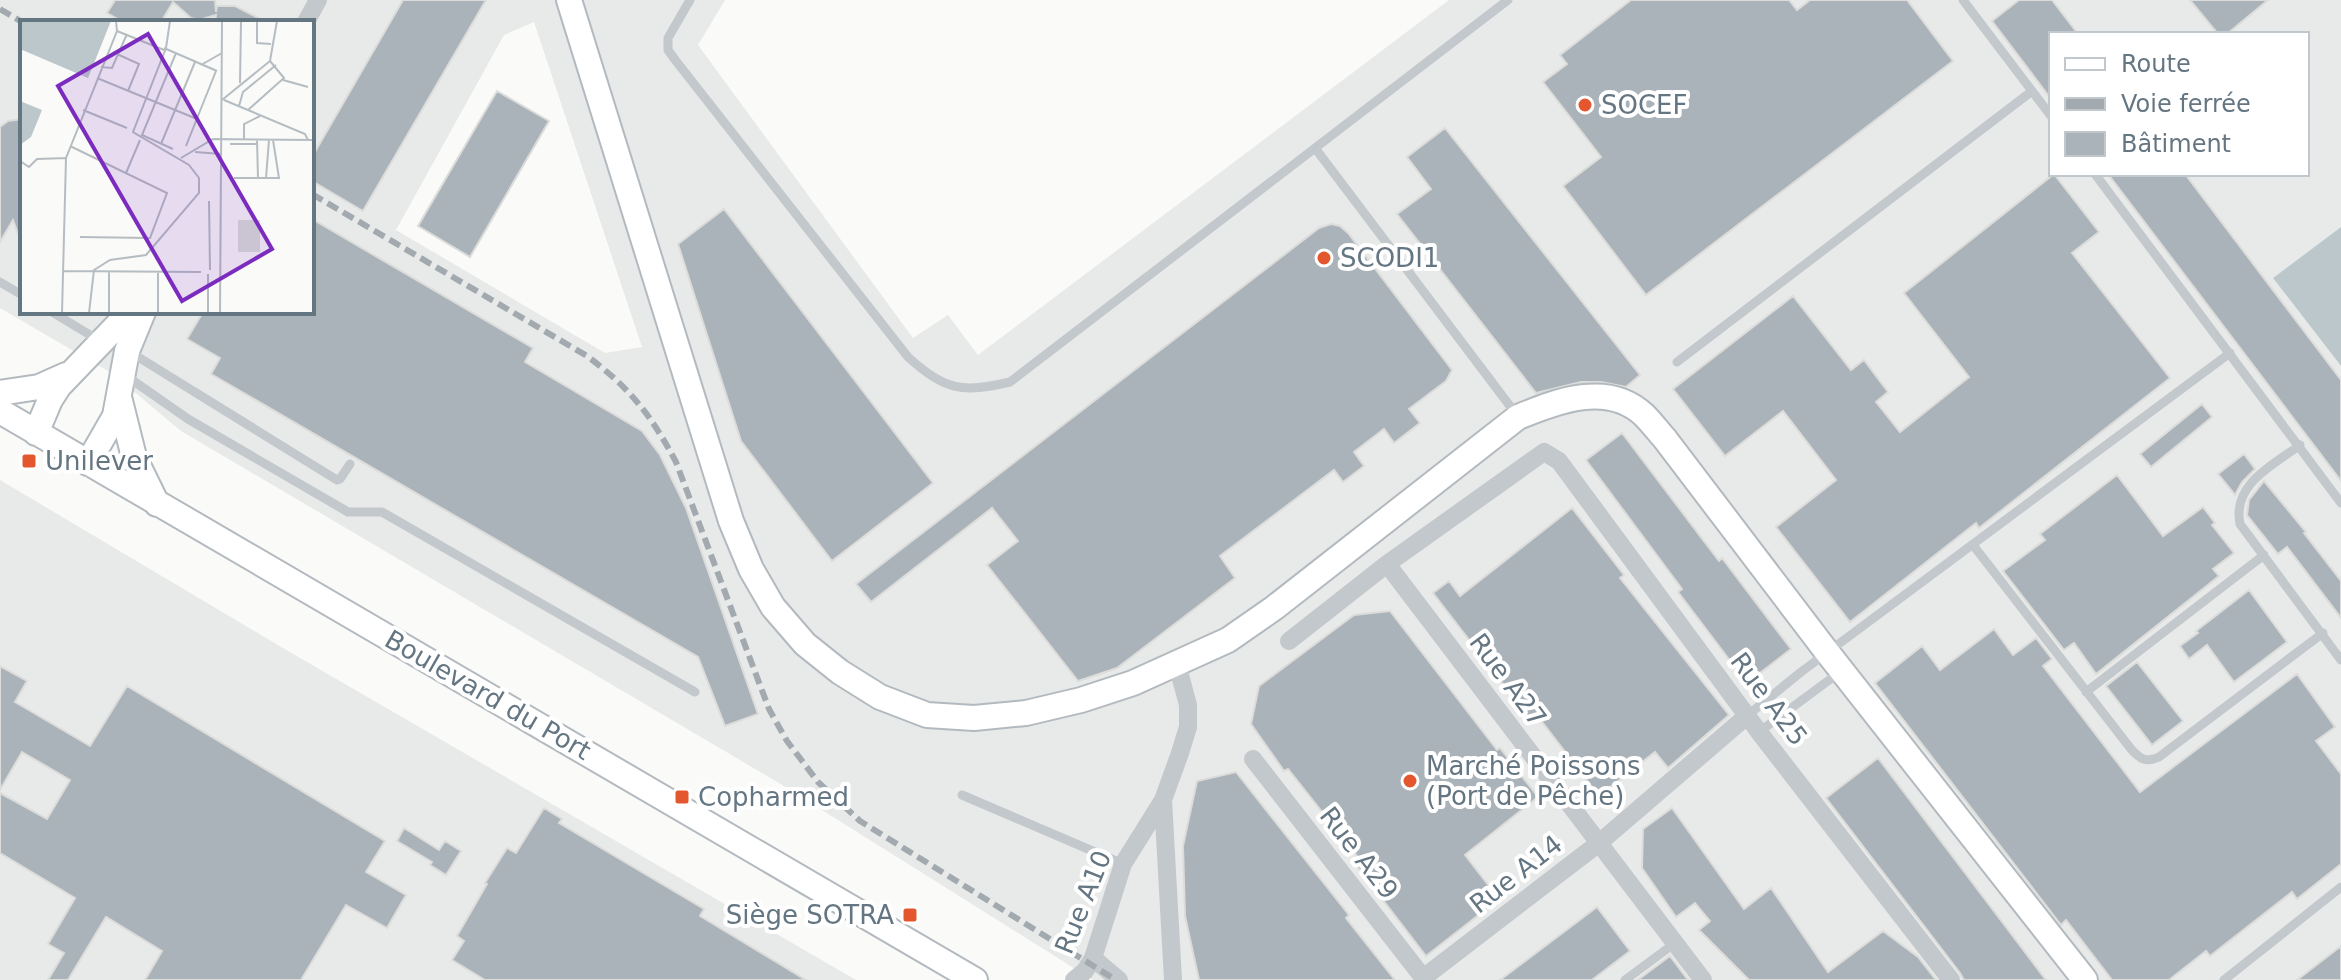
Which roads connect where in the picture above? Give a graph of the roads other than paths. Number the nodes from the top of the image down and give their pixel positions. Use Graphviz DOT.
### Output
graph roads {
  1 [pos="318,0"];
  2 [pos="569,0"];
  3 [pos="690,0"];
  4 [pos="1508,0"];
  5 [pos="1963,0"];
  6 [pos="307,20"];
  7 [pos="2032,91"];
  8 [pos="2049,113"];
  9 [pos="1315,148"];
  10 [pos="2097,176"];
  11 [pos="0,282"];
  12 [pos="20,294"];
  13 [pos="55,314"];
  14 [pos="128,314"];
  15 [pos="142,314"];
  16 [pos="102,341"];
  17 [pos="2230,353"];
  18 [pos="125,362"];
  19 [pos="1677,362"];
  20 [pos="72,372"];
  21 [pos="0,393"];
  22 [pos="119,399"];
  23 [pos="0,411"];
  24 [pos="1518,417"];
  25 [pos="36,433"];
  26 [pos="2300,445"];
  27 [pos="88,463"];
  28 [pos="350,464"];
  29 [pos="2341,503"];
  30 [pos="157,504"];
  31 [pos="1973,545"];
  32 [pos="2264,555"];
  33 [pos="1387,564"];
  34 [pos="2323,633"];
  35 [pos="1289,641"];
  36 [pos="2341,660"];
  37 [pos="1835,662"];
  38 [pos="1177,664"];
  39 [pos="695,692"];
  40 [pos="2086,692"];
  41 [pos="1748,715"];
  42 [pos="1759,732"];
  43 [pos="1253,759"];
  44 [pos="962,795"];
  45 [pos="1163,800"];
  46 [pos="1599,843"];
  47 [pos="1123,864"];
  48 [pos="2341,887"];
  49 [pos="1675,943"];
  50 [pos="1093,958"];
  51 [pos="1424,979"];
  52 [pos="975,980"];
  53 [pos="1074,980"];
  54 [pos="1119,980"];
  55 [pos="1173,980"];
  56 [pos="1625,980"];
  57 [pos="1703,980"];
  58 [pos="1951,980"];
  59 [pos="2085,980"];
  60 [pos="2224,980"];
  1 -- 6 [label="street"];
  2 -- 38 [label="street"];
  3 -- 9 [label="lane"];
  4 -- 9 [label="lane"];
  5 -- 7 [label="lane"];
  7 -- 8 [label="lane"];
  7 -- 19 [label="lane"];
  9 -- 24 [label="lane"];
  10 -- 17 [label="lane"];
  11 -- 12 [label="lane"];
  13 -- 16 [label="lane"];
  14 -- 16 [label="street"];
  15 -- 18 [label="street"];
  16 -- 20 [label="street"];
  17 -- 26 [label="lane"];
  17 -- 31 [label="lane"];
  18 -- 22 [label="street"];
  18 -- 28 [label="lane"];
  18 -- 39 [label="lane"];
  20 -- 21 [label="street"];
  20 -- 25 [label="street"];
  22 -- 27 [label="street"];
  22 -- 30 [label="street"];
  23 -- 25 [label="street, Boulevard du Port"];
  24 -- 37 [label="street"];
  24 -- 38 [label="street"];
  25 -- 27 [label="street, Boulevard du Port"];
  26 -- 29 [label="lane"];
  26 -- 32 [label="lane"];
  27 -- 30 [label="street, Boulevard du Port"];
  30 -- 52 [label="street, Boulevard du Port"];
  31 -- 37 [label="lane"];
  31 -- 40 [label="lane"];
  32 -- 34 [label="lane"];
  32 -- 40 [label="lane"];
  33 -- 35 [label="street"];
  33 -- 41 [label="street, Rue A25"];
  33 -- 46 [label="street, Rue A27"];
  34 -- 36 [label="lane"];
  34 -- 40 [label="lane"];
  37 -- 41 [label="lane"];
  37 -- 42 [label="lane"];
  37 -- 59 [label="street"];
  38 -- 45 [label="street, Rue A10"];
  41 -- 42 [label="street, Rue A25"];
  41 -- 46 [label="street, Rue A14"];
  42 -- 58 [label="street, Rue A25"];
  43 -- 51 [label="street, Rue A29"];
  44 -- 47 [label="lane"];
  45 -- 47 [label="street, Rue A10"];
  45 -- 55 [label="street, Rue A10"];
  46 -- 49 [label="street, Rue A27"];
  46 -- 51 [label="street, Rue A14"];
  47 -- 50 [label="street, Rue A10"];
  48 -- 60 [label="lane"];
  49 -- 56 [label="lane"];
  49 -- 57 [label="street, Rue A27"];
  50 -- 53 [label="street, Rue A10"];
  50 -- 54 [label="street"];
}
